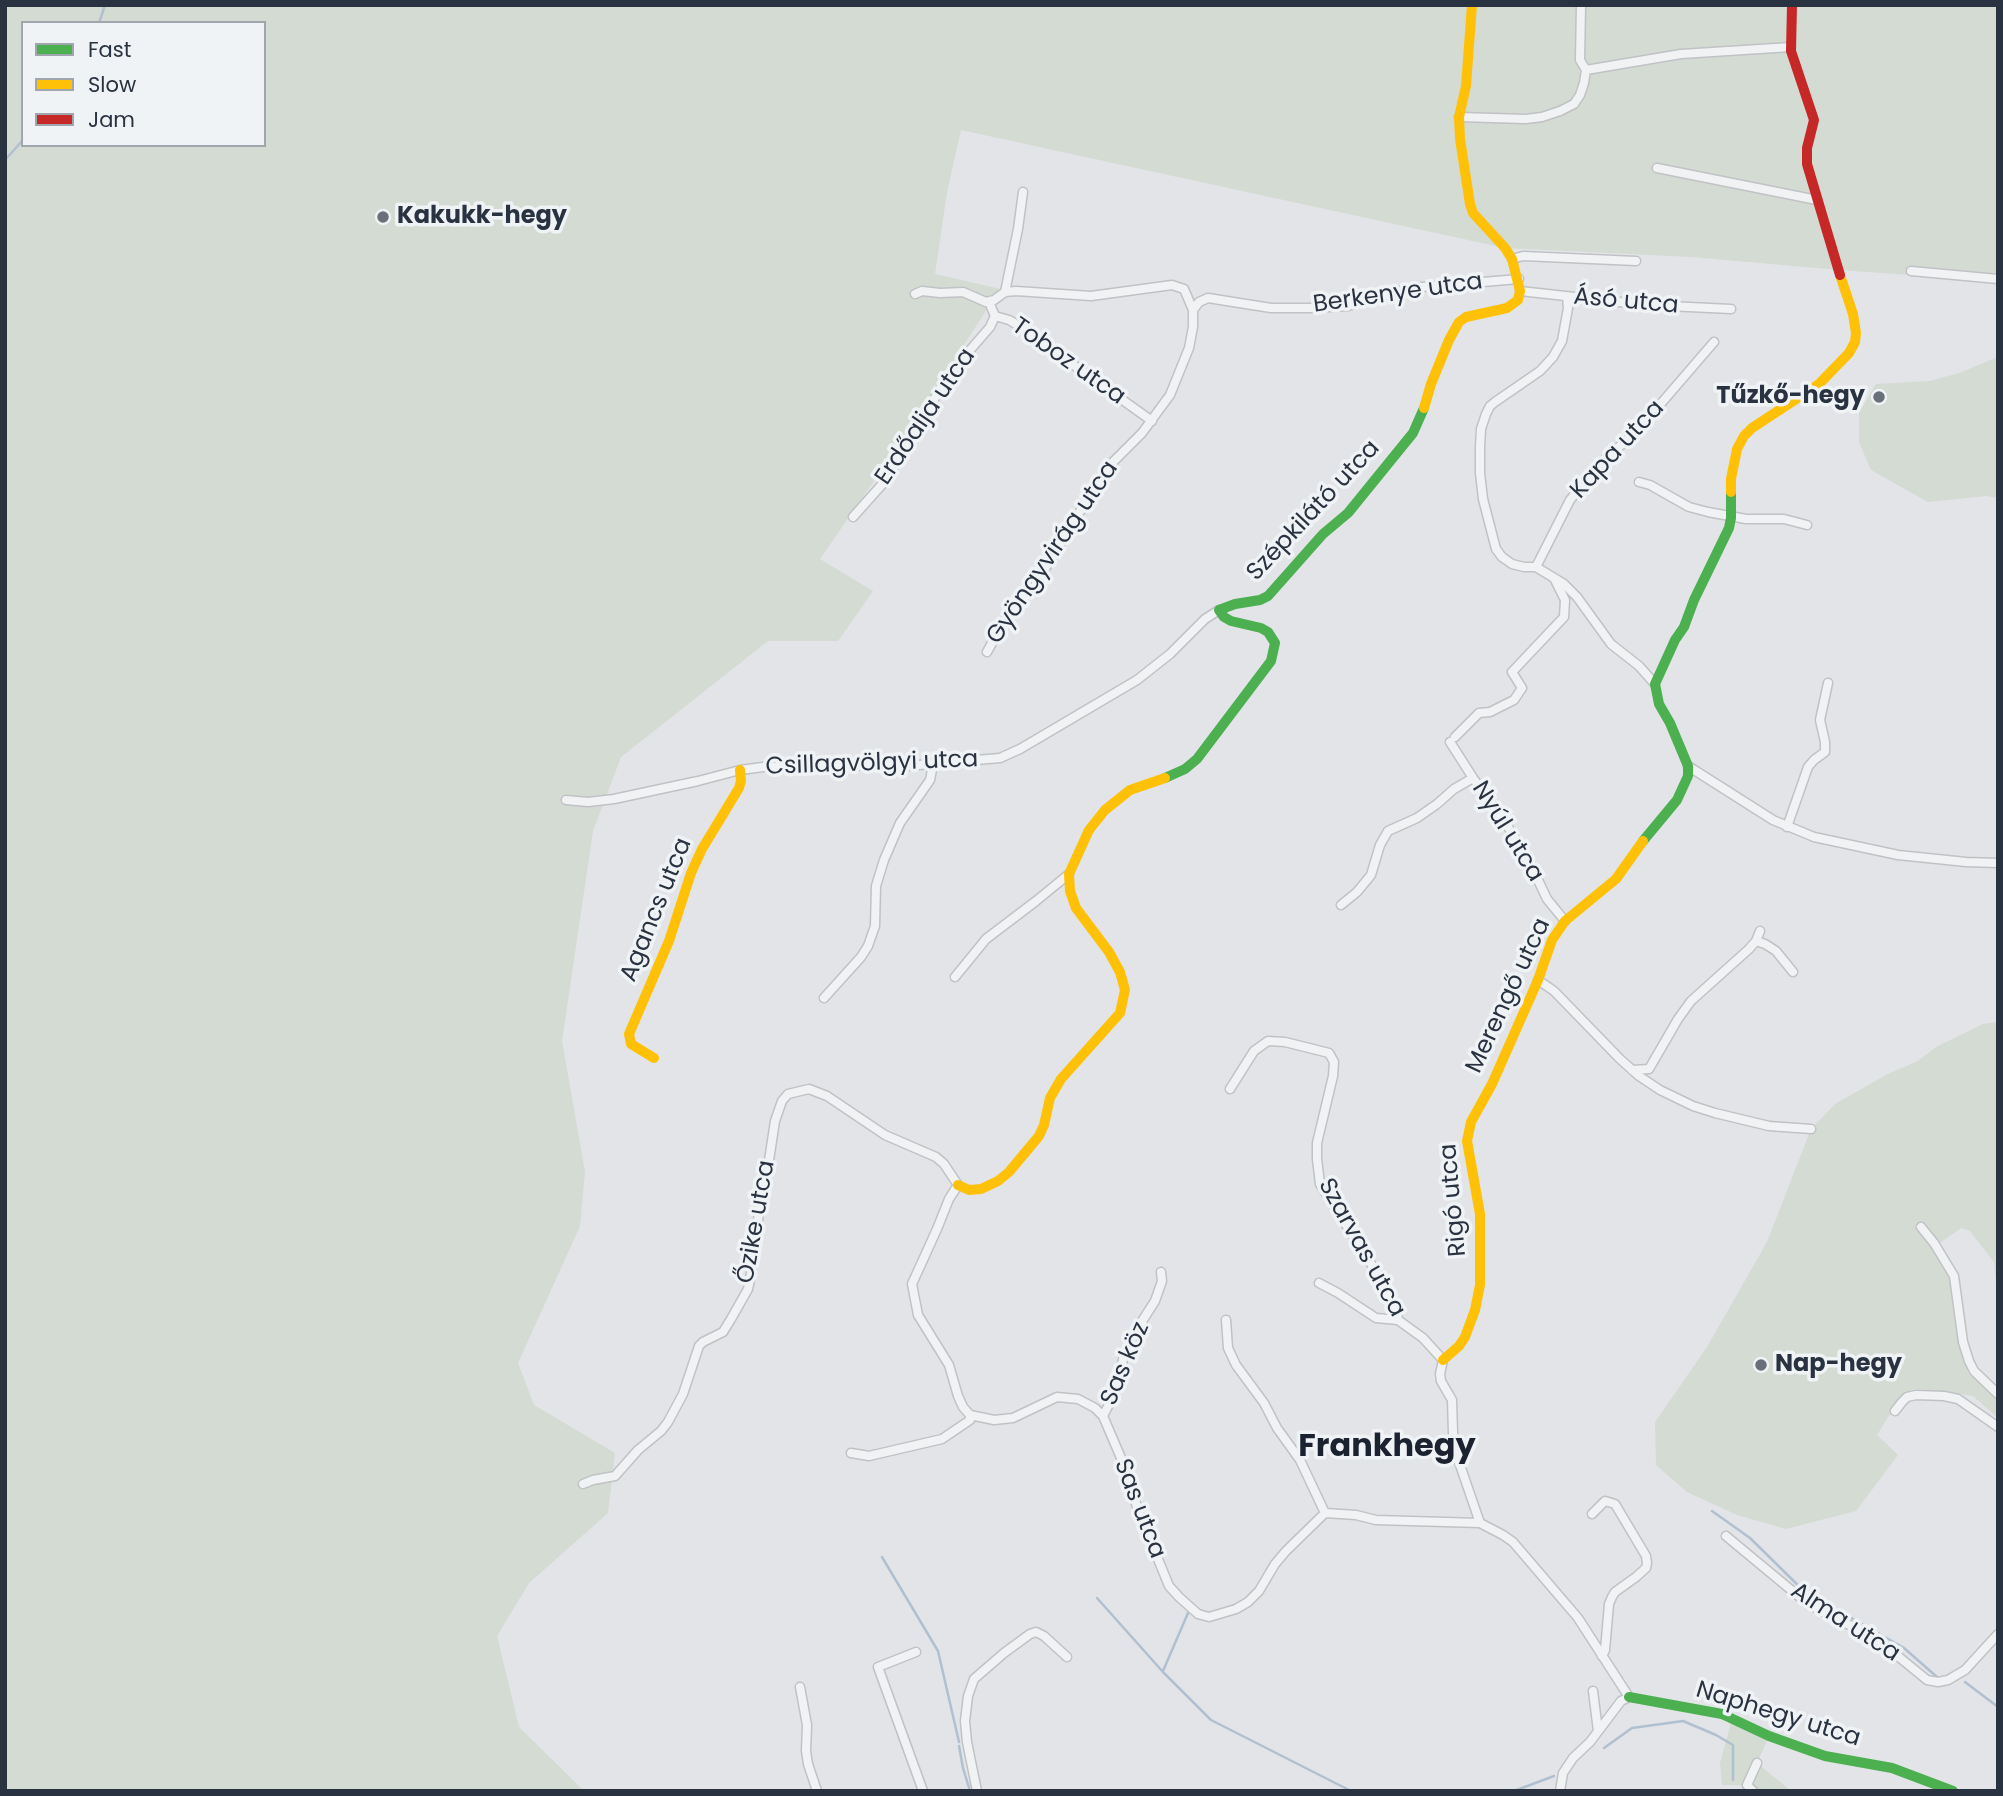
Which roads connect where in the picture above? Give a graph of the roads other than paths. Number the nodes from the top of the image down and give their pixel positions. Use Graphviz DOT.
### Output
graph roads {
  1 [pos="1472,5"];
  2 [pos="1581,5"];
  3 [pos="1791,5"];
  4 [pos="1791,47"];
  5 [pos="1586,70"];
  6 [pos="1459,117"];
  7 [pos="1657,168"];
  8 [pos="1023,192"];
  9 [pos="1817,200"];
  10 [pos="1512,259"];
  11 [pos="1636,261"];
  12 [pos="1911,271"];
  13 [pos="1519,279"];
  14 [pos="1998,279"];
  15 [pos="1520,291"];
  16 [pos="1005,292"];
  17 [pos="915,294"];
  18 [pos="1567,297"];
  19 [pos="989,302"];
  20 [pos="1731,309"];
  21 [pos="1193,310"];
  22 [pos="995,316"];
  23 [pos="1714,342"];
  24 [pos="1152,421"];
  25 [pos="1639,482"];
  26 [pos="853,517"];
  27 [pos="1731,517"];
  28 [pos="1807,525"];
  29 [pos="1536,567"];
  30 [pos="1554,578"];
  31 [pos="1219,610"];
  32 [pos="987,652"];
  33 [pos="1828,683"];
  34 [pos="1656,684"];
  35 [pos="933,765"];
  36 [pos="1688,766"];
  37 [pos="740,770"];
  38 [pos="1473,778"];
  39 [pos="566,800"];
  40 [pos="1787,827"];
  41 [pos="1998,863"];
  42 [pos="1069,874"];
  43 [pos="1341,905"];
  44 [pos="1565,921"];
  45 [pos="1760,931"];
  46 [pos="1756,941"];
  47 [pos="1793,972"];
  48 [pos="956,976"];
  49 [pos="1538,980"];
  50 [pos="824,998"];
  51 [pos="654,1058"];
  52 [pos="1632,1070"];
  53 [pos="1230,1089"];
  54 [pos="1477,1110"];
  55 [pos="1811,1129"];
  56 [pos="958,1185"];
  57 [pos="1921,1227"];
  58 [pos="1161,1272"];
  59 [pos="1320,1283"];
  60 [pos="1226,1320"];
  61 [pos="1398,1320"];
  62 [pos="1443,1360"];
  63 [pos="1998,1394"];
  64 [pos="1895,1411"];
  65 [pos="971,1415"];
  66 [pos="1103,1416"];
  67 [pos="1998,1427"];
  68 [pos="851,1453"];
  69 [pos="583,1485"];
  70 [pos="1325,1513"];
  71 [pos="1592,1514"];
  72 [pos="1480,1523"];
  73 [pos="1726,1536"];
  74 [pos="1998,1633"];
  75 [pos="916,1651"];
  76 [pos="1602,1656"];
  77 [pos="1067,1657"];
  78 [pos="800,1687"];
  79 [pos="1593,1691"];
  80 [pos="1629,1697"];
  81 [pos="1598,1731"];
  82 [pos="1757,1763"];
  83 [pos="1750,1788"];
  84 [pos="817,1791"];
  85 [pos="923,1791"];
  86 [pos="977,1791"];
  87 [pos="1560,1791"];
  88 [pos="1953,1791"];
  1 -- 6 [label="street"];
  2 -- 5 [label="street"];
  3 -- 4 [label="street"];
  4 -- 5 [label="street"];
  4 -- 9 [label="street"];
  5 -- 6 [label="street"];
  6 -- 10 [label="street"];
  7 -- 9 [label="street"];
  8 -- 16 [label="street"];
  9 -- 27 [label="street"];
  10 -- 11 [label="street"];
  10 -- 13 [label="street"];
  12 -- 14 [label="street"];
  13 -- 15 [label="street"];
  13 -- 21 [label="street, Berkenye utca"];
  15 -- 18 [label="street, Ásó utca"];
  15 -- 31 [label="street, Szépkilátó utca"];
  16 -- 19 [label="street"];
  16 -- 21 [label="street"];
  17 -- 19 [label="street"];
  18 -- 20 [label="street, Ásó utca"];
  18 -- 29 [label="street"];
  19 -- 22 [label="street, Toboz utca"];
  21 -- 24 [label="street, Gyöngyvirág utca"];
  22 -- 24 [label="street, Toboz utca"];
  22 -- 26 [label="street, Erdőalja utca"];
  23 -- 29 [label="street, Kapa utca"];
  24 -- 32 [label="street, Gyöngyvirág utca"];
  25 -- 27 [label="street"];
  27 -- 28 [label="street"];
  27 -- 34 [label="street"];
  29 -- 30 [label="street"];
  30 -- 34 [label="street"];
  30 -- 38 [label="street, Nyúl utca"];
  31 -- 35 [label="street, Csillagvölgyi utca"];
  31 -- 42 [label="street"];
  33 -- 40 [label="street"];
  34 -- 36 [label="street"];
  35 -- 37 [label="street, Csillagvölgyi utca"];
  35 -- 50 [label="street"];
  36 -- 40 [label="street"];
  36 -- 44 [label="street, Merengő utca"];
  37 -- 39 [label="street, Csillagvölgyi utca"];
  37 -- 51 [label="street, Agancs utca"];
  38 -- 43 [label="street"];
  38 -- 44 [label="street, Nyúl utca"];
  40 -- 41 [label="street"];
  42 -- 48 [label="street"];
  42 -- 56 [label="street"];
  44 -- 49 [label="street, Merengő utca"];
  45 -- 46 [label="street"];
  46 -- 47 [label="street"];
  46 -- 52 [label="street"];
  49 -- 52 [label="street"];
  49 -- 54 [label="street, Merengő utca"];
  52 -- 55 [label="street"];
  53 -- 61 [label="street, Szarvas utca"];
  54 -- 62 [label="street, Rigó utca"];
  56 -- 65 [label="street"];
  56 -- 69 [label="street, Őzike utca"];
  57 -- 63 [label="street"];
  58 -- 66 [label="street, Sas köz"];
  59 -- 61 [label="street"];
  60 -- 70 [label="street"];
  61 -- 62 [label="street, Szarvas utca"];
  62 -- 72 [label="street"];
  64 -- 67 [label="street"];
  65 -- 66 [label="street"];
  65 -- 68 [label="street"];
  66 -- 70 [label="street, Sas utca"];
  70 -- 72 [label="street"];
  71 -- 76 [label="street"];
  72 -- 76 [label="street"];
  73 -- 74 [label="street, Alma utca"];
  75 -- 85 [label="street"];
  76 -- 80 [label="street"];
  77 -- 86 [label="street"];
  78 -- 84 [label="street"];
  79 -- 81 [label="street"];
  80 -- 81 [label="street"];
  80 -- 88 [label="street, Naphegy utca"];
  81 -- 87 [label="street"];
  82 -- 83 [label="street"];
}
